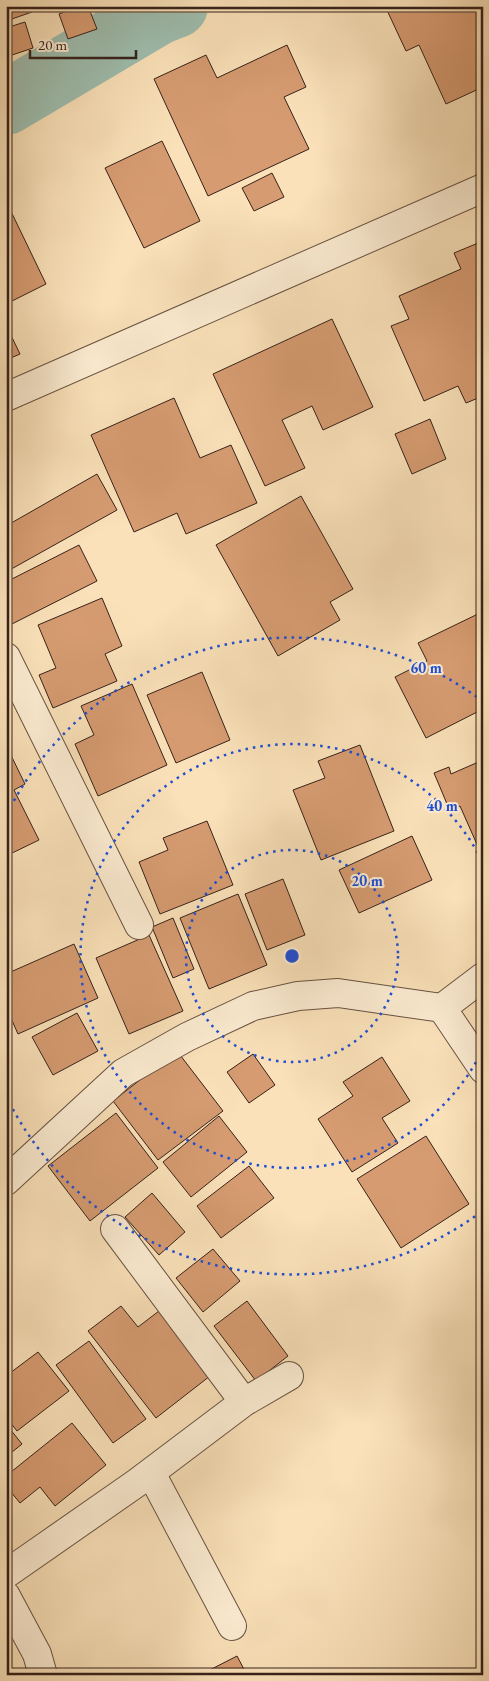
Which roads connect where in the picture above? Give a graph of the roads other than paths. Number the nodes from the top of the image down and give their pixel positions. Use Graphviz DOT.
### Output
graph roads {
  1 [pos="483,188"];
  2 [pos="6,397"];
  3 [pos="10,674"];
  4 [pos="139,925"];
  5 [pos="483,977"];
  6 [pos="442,1008"];
  7 [pos="483,1069"];
  8 [pos="6,1182"];
  9 [pos="115,1228"];
  10 [pos="289,1376"];
  11 [pos="244,1402"];
  12 [pos="151,1473"];
  13 [pos="6,1574"];
  14 [pos="6,1596"];
  15 [pos="232,1626"];
  16 [pos="43,1675"];
  1 -- 2 [label="street"];
  3 -- 4 [label="street"];
  5 -- 6 [label="street"];
  6 -- 7 [label="street"];
  6 -- 8 [label="street"];
  9 -- 11 [label="street"];
  10 -- 11 [label="street"];
  11 -- 12 [label="street"];
  12 -- 13 [label="street"];
  12 -- 15 [label="street"];
  14 -- 16 [label="street"];
}
